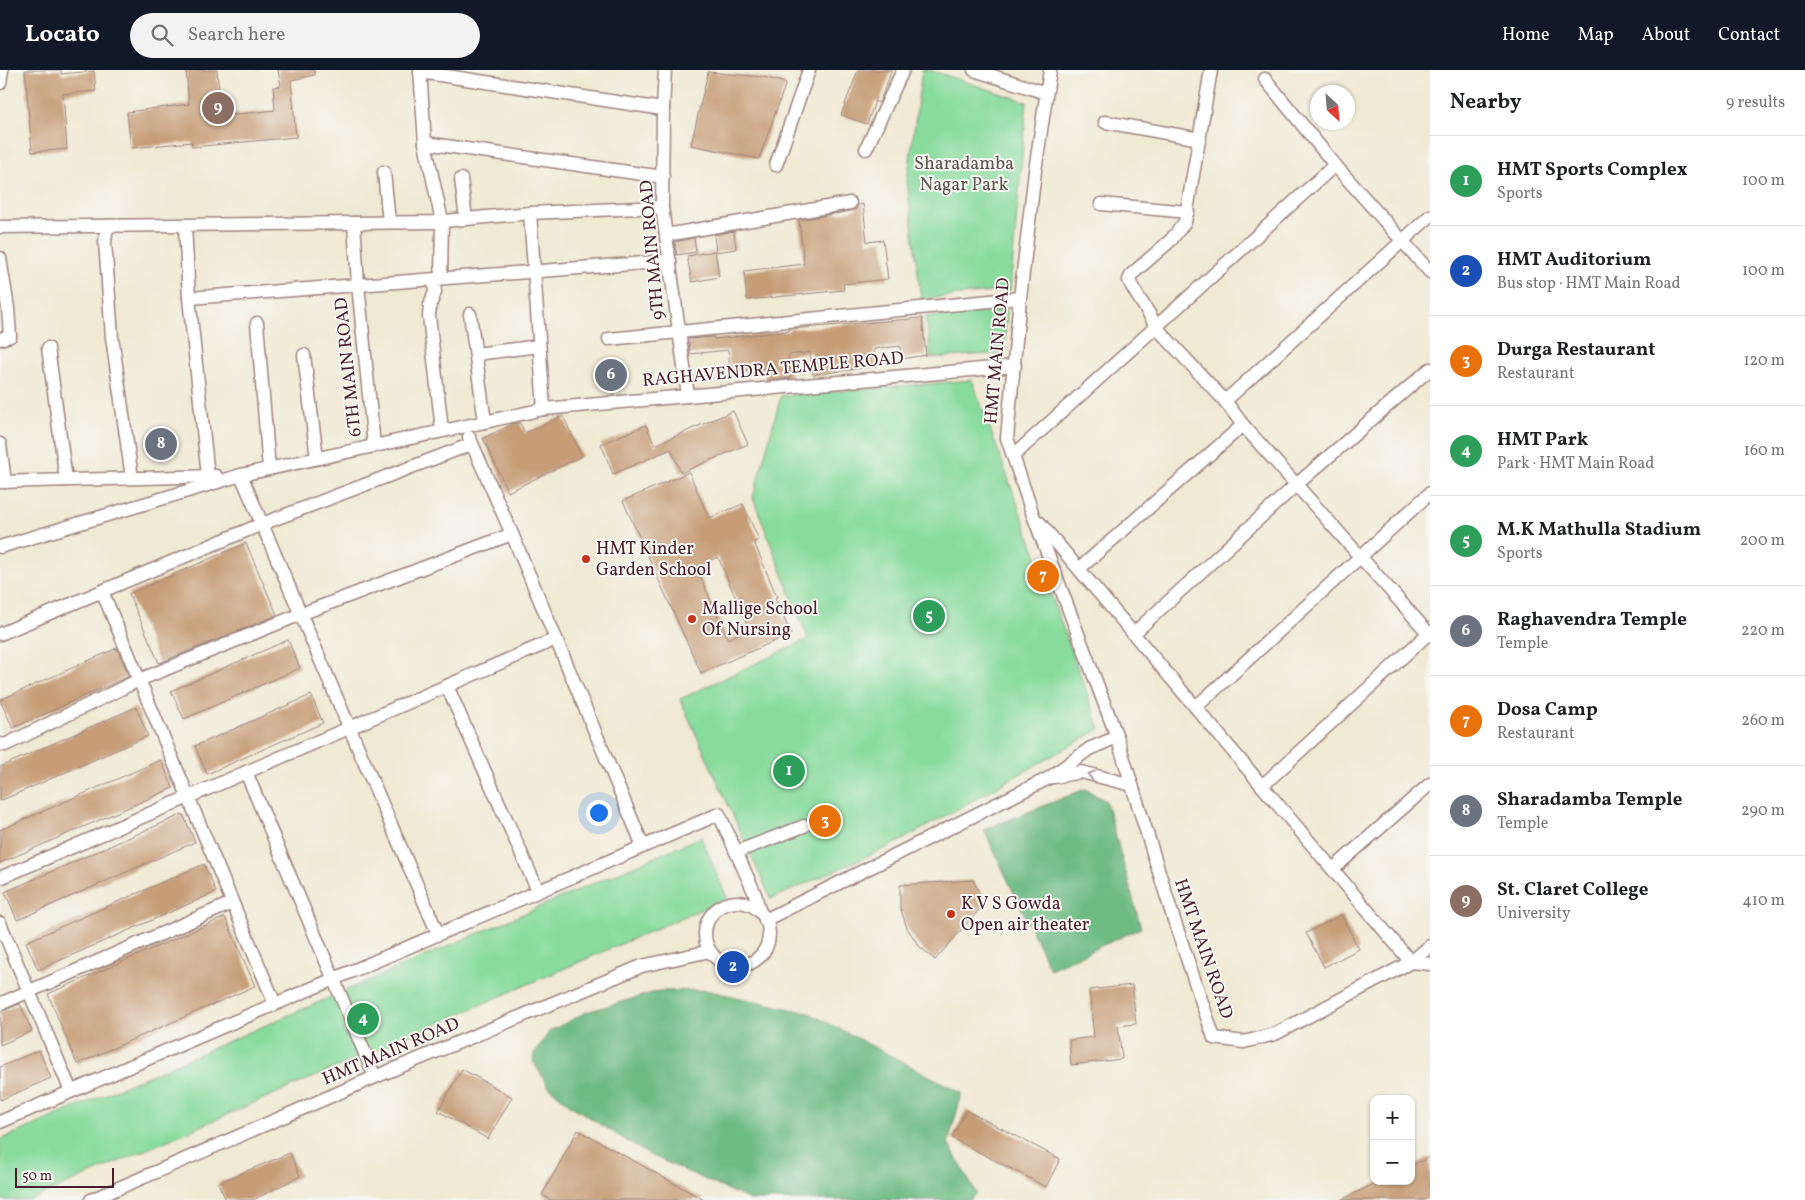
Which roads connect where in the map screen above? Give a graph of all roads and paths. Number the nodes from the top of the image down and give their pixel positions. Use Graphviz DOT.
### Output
graph roads {
  1 [pos="2,70"];
  2 [pos="665,70"];
  3 [pos="809,70"];
  4 [pos="903,70"];
  5 [pos="974,70"];
  6 [pos="1050,70"];
  7 [pos="1211,70"];
  8 [pos="420,71"];
  9 [pos="1265,78"];
  10 [pos="0,83"];
  11 [pos="1046,93"];
  12 [pos="663,109"];
  13 [pos="1105,122"];
  14 [pos="1200,139"];
  15 [pos="426,143"];
  16 [pos="866,149"];
  17 [pos="776,165"];
  18 [pos="1335,165"];
  19 [pos="384,172"];
  20 [pos="663,177"];
  21 [pos="461,179"];
  22 [pos="850,203"];
  23 [pos="1101,204"];
  24 [pos="662,207"];
  25 [pos="1188,212"];
  26 [pos="530,213"];
  27 [pos="1430,216"];
  28 [pos="466,219"];
  29 [pos="442,221"];
  30 [pos="389,222"];
  31 [pos="354,223"];
  32 [pos="185,224"];
  33 [pos="107,226"];
  34 [pos="0,227"];
  35 [pos="666,235"];
  36 [pos="1401,241"];
  37 [pos="0,258"];
  38 [pos="670,261"];
  39 [pos="534,271"];
  40 [pos="1430,272"];
  41 [pos="1,275"];
  42 [pos="437,279"];
  43 [pos="358,284"];
  44 [pos="189,298"];
  45 [pos="1020,298"];
  46 [pos="470,314"];
  47 [pos="257,323"];
  48 [pos="1156,327"];
  49 [pos="678,332"];
  50 [pos="0,338"];
  51 [pos="608,339"];
  52 [pos="539,346"];
  53 [pos="48,348"];
  54 [pos="476,354"];
  55 [pos="304,356"];
  56 [pos="1015,366"];
  57 [pos="1430,369"];
  58 [pos="688,396"];
  59 [pos="1224,401"];
  60 [pos="544,409"];
  61 [pos="485,422"];
  62 [pos="1243,425"];
  63 [pos="464,426"];
  64 [pos="442,430"];
  65 [pos="0,444"];
  66 [pos="472,444"];
  67 [pos="374,446"];
  68 [pos="1013,456"];
  69 [pos="317,458"];
  70 [pos="269,469"];
  71 [pos="241,475"];
  72 [pos="208,476"];
  73 [pos="132,478"];
  74 [pos="66,480"];
  75 [pos="3,482"];
  76 [pos="1296,485"];
  77 [pos="1430,493"];
  78 [pos="1033,515"];
  79 [pos="262,524"];
  80 [pos="512,534"];
  81 [pos="0,547"];
  82 [pos="1360,556"];
  83 [pos="1079,570"];
  84 [pos="102,591"];
  85 [pos="301,614"];
  86 [pos="1430,633"];
  87 [pos="0,634"];
  88 [pos="1133,634"];
  89 [pos="556,639"];
  90 [pos="139,680"];
  91 [pos="447,686"];
  92 [pos="1196,707"];
  93 [pos="349,728"];
  94 [pos="1117,737"];
  95 [pos="0,744"];
  96 [pos="246,772"];
  97 [pos="1049,778"];
  98 [pos="1430,784"];
  99 [pos="1132,785"];
  100 [pos="1262,786"];
  101 [pos="188,797"];
  102 [pos="804,826"];
  103 [pos="643,846"];
  104 [pos="736,852"];
  105 [pos="1333,870"];
  106 [pos="0,878"];
  107 [pos="538,891"];
  108 [pos="232,903"];
  109 [pos="762,915"];
  110 [pos="0,922"];
  111 [pos="438,934"];
  112 [pos="1430,946"];
  113 [pos="710,951"];
  114 [pos="1412,962"];
  115 [pos="1430,964"];
  116 [pos="334,978"];
  117 [pos="29,991"];
  118 [pos="0,1004"];
  119 [pos="275,1004"];
  120 [pos="375,1077"];
  121 [pos="71,1091"];
  122 [pos="0,1122"];
  123 [pos="92,1200"];
  1 -- 10 [label="street"];
  2 -- 12 [label="street, 9TH MAIN ROAD"];
  3 -- 17 [label="street"];
  4 -- 16 [label="street"];
  5 -- 11 [label="street"];
  6 -- 11 [label="street, HMT MAIN ROAD"];
  7 -- 14 [label="street"];
  8 -- 12 [label="street"];
  8 -- 15 [label="street"];
  9 -- 18 [label="street"];
  11 -- 45 [label="street, HMT MAIN ROAD"];
  12 -- 20 [label="street, 9TH MAIN ROAD"];
  13 -- 14 [label="street"];
  14 -- 25 [label="street"];
  15 -- 20 [label="street"];
  15 -- 29 [label="street"];
  18 -- 36 [label="street"];
  18 -- 48 [label="street"];
  19 -- 30 [label="street"];
  20 -- 24 [label="street, 9TH MAIN ROAD"];
  21 -- 28 [label="street"];
  22 -- 35 [label="street"];
  23 -- 25 [label="street"];
  24 -- 26 [label="street"];
  24 -- 35 [label="street, 9TH MAIN ROAD"];
  25 -- 48 [label="street"];
  26 -- 28 [label="street"];
  26 -- 39 [label="street"];
  27 -- 36 [label="street"];
  28 -- 29 [label="street"];
  29 -- 30 [label="street"];
  29 -- 42 [label="street"];
  30 -- 31 [label="street"];
  31 -- 32 [label="street"];
  31 -- 43 [label="street, 6TH MAIN ROAD"];
  32 -- 33 [label="street"];
  32 -- 44 [label="street"];
  33 -- 34 [label="street"];
  33 -- 73 [label="street"];
  35 -- 38 [label="street, 9TH MAIN ROAD"];
  36 -- 40 [label="street"];
  36 -- 59 [label="street"];
  37 -- 41 [label="street"];
  38 -- 39 [label="street"];
  38 -- 49 [label="street, 9TH MAIN ROAD"];
  39 -- 42 [label="street"];
  39 -- 52 [label="street"];
  41 -- 50 [label="street"];
  42 -- 43 [label="street"];
  42 -- 64 [label="street"];
  43 -- 44 [label="street"];
  43 -- 67 [label="street, 6TH MAIN ROAD"];
  44 -- 72 [label="street"];
  45 -- 49 [label="street"];
  45 -- 56 [label="street, HMT MAIN ROAD"];
  46 -- 54 [label="street"];
  47 -- 70 [label="street"];
  48 -- 59 [label="street"];
  48 -- 68 [label="street"];
  49 -- 51 [label="street"];
  49 -- 58 [label="street, 9TH MAIN ROAD"];
  52 -- 54 [label="street"];
  52 -- 60 [label="street"];
  53 -- 74 [label="street"];
  54 -- 61 [label="street"];
  55 -- 69 [label="street"];
  56 -- 58 [label="street, RAGHAVENDRA TEMPLE ROAD"];
  56 -- 68 [label="street, HMT MAIN ROAD"];
  57 -- 76 [label="street"];
  58 -- 60 [label="street, RAGHAVENDRA TEMPLE ROAD"];
  59 -- 62 [label="street"];
  60 -- 61 [label="street, RAGHAVENDRA TEMPLE ROAD"];
  61 -- 63 [label="street, RAGHAVENDRA TEMPLE ROAD"];
  62 -- 76 [label="street"];
  62 -- 83 [label="street"];
  63 -- 64 [label="street, RAGHAVENDRA TEMPLE ROAD"];
  63 -- 66 [label="street"];
  64 -- 67 [label="street, RAGHAVENDRA TEMPLE ROAD"];
  65 -- 75 [label="street"];
  66 -- 79 [label="street"];
  66 -- 80 [label="street"];
  67 -- 69 [label="street, RAGHAVENDRA TEMPLE ROAD"];
  68 -- 78 [label="street, HMT MAIN ROAD"];
  69 -- 70 [label="street, RAGHAVENDRA TEMPLE ROAD"];
  70 -- 71 [label="street, RAGHAVENDRA TEMPLE ROAD"];
  71 -- 72 [label="street"];
  71 -- 79 [label="street"];
  71 -- 81 [label="street"];
  72 -- 73 [label="street"];
  73 -- 74 [label="street"];
  74 -- 75 [label="street"];
  76 -- 82 [label="street"];
  76 -- 88 [label="street"];
  77 -- 82 [label="street"];
  78 -- 83 [label="street"];
  78 -- 94 [label="street, HMT MAIN ROAD"];
  79 -- 84 [label="street"];
  79 -- 85 [label="street"];
  80 -- 85 [label="street"];
  80 -- 89 [label="street"];
  82 -- 86 [label="street"];
  82 -- 92 [label="street"];
  83 -- 88 [label="street"];
  84 -- 87 [label="street"];
  84 -- 90 [label="street"];
  85 -- 90 [label="street"];
  85 -- 93 [label="street"];
  86 -- 100 [label="street"];
  88 -- 92 [label="street"];
  89 -- 91 [label="street"];
  89 -- 103 [label="street"];
  90 -- 95 [label="street"];
  90 -- 101 [label="street"];
  91 -- 93 [label="street"];
  91 -- 107 [label="street"];
  92 -- 100 [label="street"];
  93 -- 96 [label="street"];
  93 -- 111 [label="street"];
  94 -- 97 [label="street"];
  94 -- 99 [label="street, HMT MAIN ROAD"];
  96 -- 101 [label="street"];
  96 -- 116 [label="street"];
  99 -- 97 [label="street, one-way"];
  97 -- 109 [label="street"];
  98 -- 105 [label="street"];
  99 -- 114 [label="street, HMT MAIN ROAD"];
  100 -- 105 [label="street"];
  101 -- 106 [label="street"];
  101 -- 108 [label="street"];
  102 -- 104 [label="street"];
  103 -- 104 [label="street"];
  103 -- 107 [label="street"];
  104 -- 109 [label="street"];
  105 -- 114 [label="street"];
  107 -- 111 [label="street"];
  108 -- 117 [label="street"];
  108 -- 119 [label="street"];
  109 -- 113 [label="street"];
  109 -- 113 [label="street"];
  110 -- 117 [label="street"];
  111 -- 116 [label="street"];
  112 -- 114 [label="street, HMT MAIN ROAD"];
  113 -- 120 [label="street, HMT MAIN ROAD"];
  114 -- 115 [label="street"];
  116 -- 119 [label="street"];
  116 -- 120 [label="street"];
  117 -- 118 [label="street"];
  117 -- 121 [label="street"];
  119 -- 121 [label="street"];
  120 -- 123 [label="street, HMT MAIN ROAD"];
  121 -- 122 [label="street"];
}
